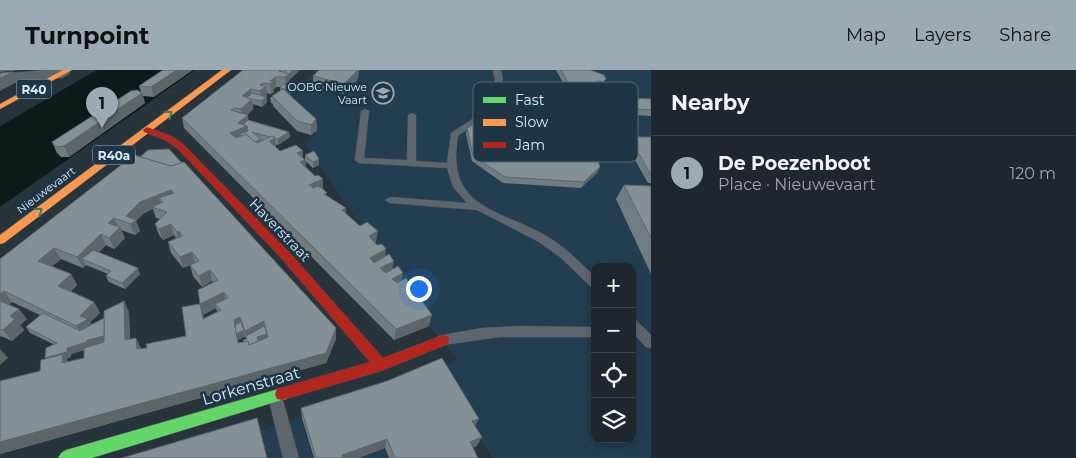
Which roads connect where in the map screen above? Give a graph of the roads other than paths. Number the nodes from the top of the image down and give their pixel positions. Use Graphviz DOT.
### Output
graph roads {
  1 [pos="227,70"];
  2 [pos="497,70"];
  3 [pos="65,72"];
  4 [pos="0,79"];
  5 [pos="501,82"];
  6 [pos="0,107"];
  7 [pos="365,111"];
  8 [pos="412,115"];
  9 [pos="473,121"];
  10 [pos="147,130"];
  11 [pos="410,163"];
  12 [pos="452,166"];
  13 [pos="390,200"];
  14 [pos="479,207"];
  15 [pos="0,240"];
  16 [pos="591,280"];
  17 [pos="636,330"];
  18 [pos="591,332"];
  19 [pos="443,340"];
  20 [pos="651,344"];
  21 [pos="381,365"];
  22 [pos="275,396"];
  23 [pos="66,458"];
  24 [pos="291,458"];
  10 -- 1 [label="street, Nieuwevaart / R40a, one-way"];
  2 -- 5 [label="lane"];
  3 -- 4 [label="street"];
  3 -- 6 [label="street, R40"];
  7 -- 11 [label="lane"];
  8 -- 11 [label="lane"];
  9 -- 12 [label="lane"];
  15 -- 10 [label="street, Nieuwevaart / R40a, one-way"];
  10 -- 21 [label="street, Haverstraat"];
  11 -- 12 [label="lane"];
  12 -- 14 [label="lane"];
  13 -- 14 [label="lane"];
  14 -- 16 [label="lane"];
  17 -- 20 [label="lane"];
  18 -- 19 [label="lane"];
  19 -- 21 [label="street, Lorkenstraat"];
  21 -- 22 [label="street, Lorkenstraat"];
  22 -- 23 [label="street, Lorkenstraat"];
  22 -- 24 [label="lane"];
}
